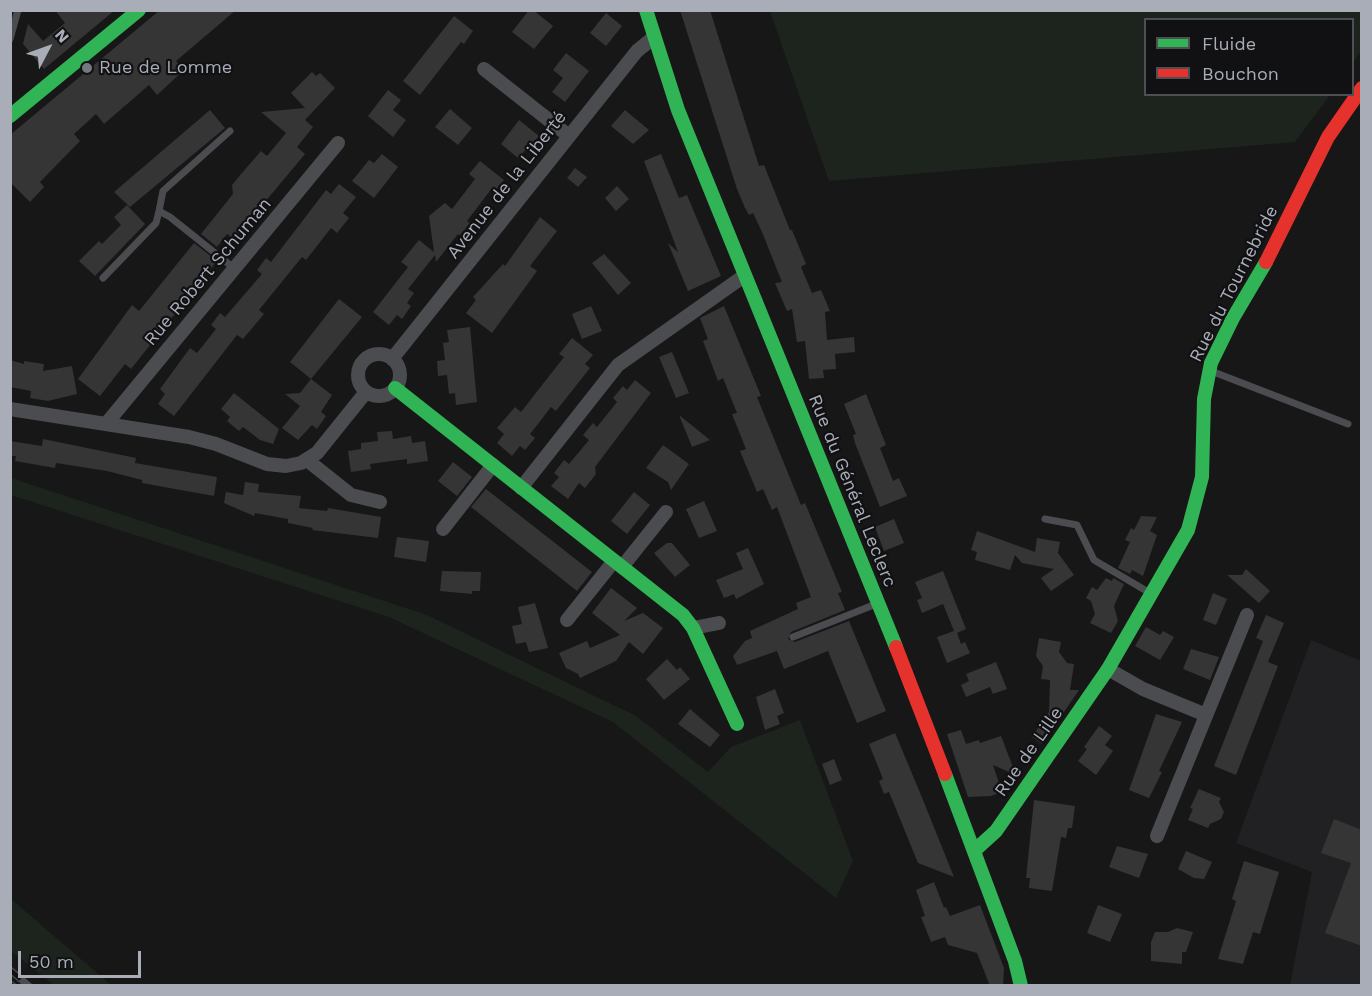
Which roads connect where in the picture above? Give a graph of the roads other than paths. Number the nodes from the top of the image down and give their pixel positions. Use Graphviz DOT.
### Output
graph roads {
  1 [pos="18,10"];
  2 [pos="139,10"];
  3 [pos="646,10"];
  4 [pos="653,38"];
  5 [pos="10,39"];
  6 [pos="484,69"];
  7 [pos="1362,88"];
  8 [pos="11,114"];
  9 [pos="230,131"];
  10 [pos="568,136"];
  11 [pos="338,143"];
  12 [pos="159,211"];
  13 [pos="235,269"];
  14 [pos="744,276"];
  15 [pos="103,278"];
  16 [pos="392,359"];
  17 [pos="1209,370"];
  18 [pos="395,388"];
  19 [pos="366,392"];
  20 [pos="10,408"];
  21 [pos="106,424"];
  22 [pos="1348,424"];
  23 [pos="307,460"];
  24 [pos="493,465"];
  25 [pos="521,488"];
  26 [pos="380,502"];
  27 [pos="666,512"];
  28 [pos="1046,519"];
  29 [pos="443,529"];
  30 [pos="618,564"];
  31 [pos="1152,595"];
  32 [pos="878,603"];
  33 [pos="1246,615"];
  34 [pos="567,620"];
  35 [pos="720,623"];
  36 [pos="693,628"];
  37 [pos="793,637"];
  38 [pos="1107,669"];
  39 [pos="1206,715"];
  40 [pos="736,724"];
  41 [pos="1157,836"];
  42 [pos="974,851"];
  43 [pos="1021,986"];
  1 -- 5 [label="lane"];
  2 -- 8 [label="street"];
  3 -- 4 [label="street, Rue du Général Leclerc"];
  4 -- 10 [label="street, Avenue de la Liberté"];
  4 -- 14 [label="street, Rue du Général Leclerc"];
  6 -- 10 [label="street"];
  7 -- 17 [label="street, Rue du Tournebride"];
  9 -- 12 [label="lane"];
  10 -- 16 [label="street, Avenue de la Liberté"];
  11 -- 13 [label="street, Rue Robert Schuman"];
  12 -- 13 [label="lane"];
  12 -- 15 [label="lane"];
  13 -- 21 [label="street, Rue Robert Schuman"];
  14 -- 25 [label="street"];
  14 -- 32 [label="street, Rue du Général Leclerc"];
  16 -- 18 [label="street"];
  16 -- 19 [label="street"];
  17 -- 22 [label="lane"];
  17 -- 31 [label="street, Rue du Tournebride"];
  18 -- 19 [label="street"];
  18 -- 24 [label="street"];
  19 -- 23 [label="street"];
  20 -- 21 [label="street"];
  21 -- 23 [label="street"];
  23 -- 26 [label="street"];
  24 -- 25 [label="street"];
  24 -- 29 [label="street"];
  25 -- 30 [label="street"];
  27 -- 30 [label="street"];
  28 -- 31 [label="lane"];
  30 -- 34 [label="street"];
  30 -- 36 [label="street"];
  31 -- 38 [label="street, Rue du Tournebride"];
  32 -- 37 [label="lane"];
  32 -- 42 [label="street, Rue du Général Leclerc"];
  33 -- 39 [label="street"];
  35 -- 36 [label="street"];
  36 -- 40 [label="street"];
  38 -- 39 [label="street"];
  38 -- 42 [label="street, Rue de Lille"];
  39 -- 41 [label="street"];
  42 -- 43 [label="street, Rue du Général Leclerc"];
}
